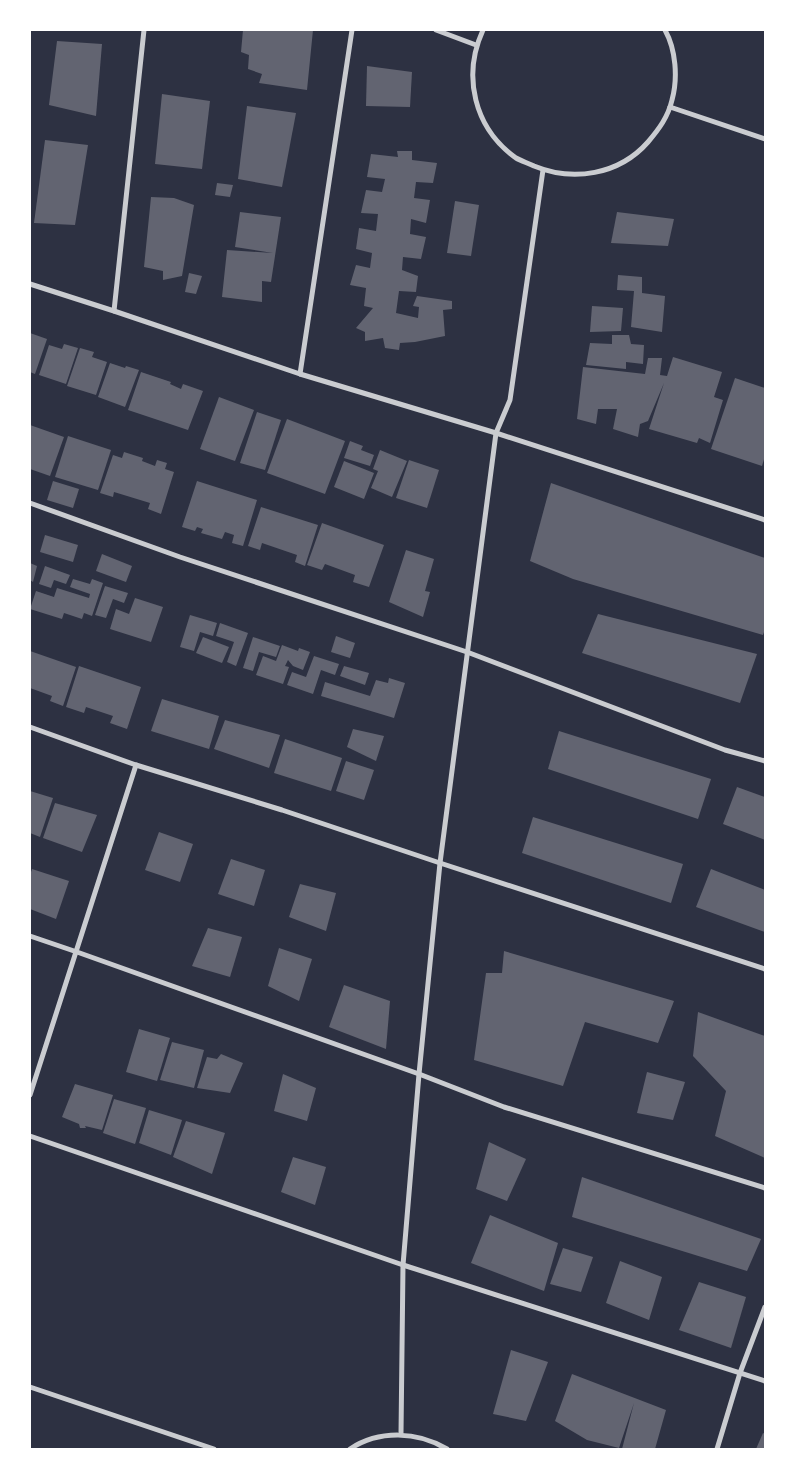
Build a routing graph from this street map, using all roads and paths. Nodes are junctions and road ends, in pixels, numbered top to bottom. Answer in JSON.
{"nodes":[{"id":1,"x":144,"y":30,"type":"edge"},
{"id":2,"x":352,"y":30,"type":"edge"},
{"id":3,"x":436,"y":30,"type":"edge"},
{"id":4,"x":483,"y":30,"type":"edge"},
{"id":5,"x":664,"y":30,"type":"edge"},
{"id":6,"x":476,"y":45,"type":"junction"},
{"id":7,"x":670,"y":107,"type":"junction"},
{"id":8,"x":765,"y":140,"type":"edge"},
{"id":9,"x":543,"y":170,"type":"junction"},
{"id":10,"x":30,"y":284,"type":"edge"},
{"id":11,"x":114,"y":311,"type":"junction"},
{"id":12,"x":300,"y":374,"type":"junction"},
{"id":13,"x":496,"y":433,"type":"junction"},
{"id":14,"x":30,"y":503,"type":"edge"},
{"id":15,"x":765,"y":520,"type":"edge"},
{"id":16,"x":467,"y":652,"type":"junction"},
{"id":17,"x":30,"y":728,"type":"edge"},
{"id":18,"x":765,"y":761,"type":"edge"},
{"id":19,"x":136,"y":765,"type":"junction"},
{"id":20,"x":440,"y":863,"type":"junction"},
{"id":21,"x":30,"y":936,"type":"edge"},
{"id":22,"x":77,"y":952,"type":"junction"},
{"id":23,"x":765,"y":969,"type":"edge"},
{"id":24,"x":419,"y":1074,"type":"junction"},
{"id":25,"x":30,"y":1095,"type":"edge"},
{"id":26,"x":30,"y":1136,"type":"edge"},
{"id":27,"x":765,"y":1188,"type":"edge"},
{"id":28,"x":403,"y":1265,"type":"junction"},
{"id":29,"x":765,"y":1307,"type":"edge"},
{"id":30,"x":740,"y":1373,"type":"junction"},
{"id":31,"x":765,"y":1381,"type":"edge"},
{"id":32,"x":30,"y":1387,"type":"edge"},
{"id":33,"x":401,"y":1434,"type":"junction"},
{"id":34,"x":214,"y":1449,"type":"edge"},
{"id":35,"x":350,"y":1449,"type":"edge"},
{"id":36,"x":447,"y":1449,"type":"edge"},
{"id":37,"x":717,"y":1449,"type":"edge"}],
"edges":[{"from":1,"to":11,"type":"street"},
{"from":2,"to":12,"type":"street"},
{"from":3,"to":6,"type":"street"},
{"from":4,"to":6,"type":"street"},
{"from":5,"to":7,"type":"street"},
{"from":6,"to":9,"type":"street"},
{"from":7,"to":8,"type":"street"},
{"from":7,"to":9,"type":"street"},
{"from":9,"to":13,"type":"street"},
{"from":10,"to":11,"type":"street"},
{"from":11,"to":12,"type":"street"},
{"from":12,"to":13,"type":"street"},
{"from":13,"to":15,"type":"street"},
{"from":13,"to":16,"type":"street"},
{"from":14,"to":16,"type":"street"},
{"from":16,"to":18,"type":"street"},
{"from":16,"to":20,"type":"street"},
{"from":17,"to":19,"type":"street"},
{"from":19,"to":20,"type":"street"},
{"from":19,"to":22,"type":"street"},
{"from":20,"to":23,"type":"street"},
{"from":20,"to":24,"type":"street"},
{"from":21,"to":22,"type":"street"},
{"from":22,"to":24,"type":"street"},
{"from":22,"to":25,"type":"street"},
{"from":24,"to":27,"type":"street"},
{"from":24,"to":28,"type":"street"},
{"from":26,"to":28,"type":"street"},
{"from":28,"to":30,"type":"street"},
{"from":28,"to":33,"type":"street"},
{"from":29,"to":30,"type":"street"},
{"from":30,"to":31,"type":"street"},
{"from":30,"to":37,"type":"street"},
{"from":32,"to":34,"type":"street"},
{"from":33,"to":35,"type":"street"},
{"from":33,"to":36,"type":"street"}]}
